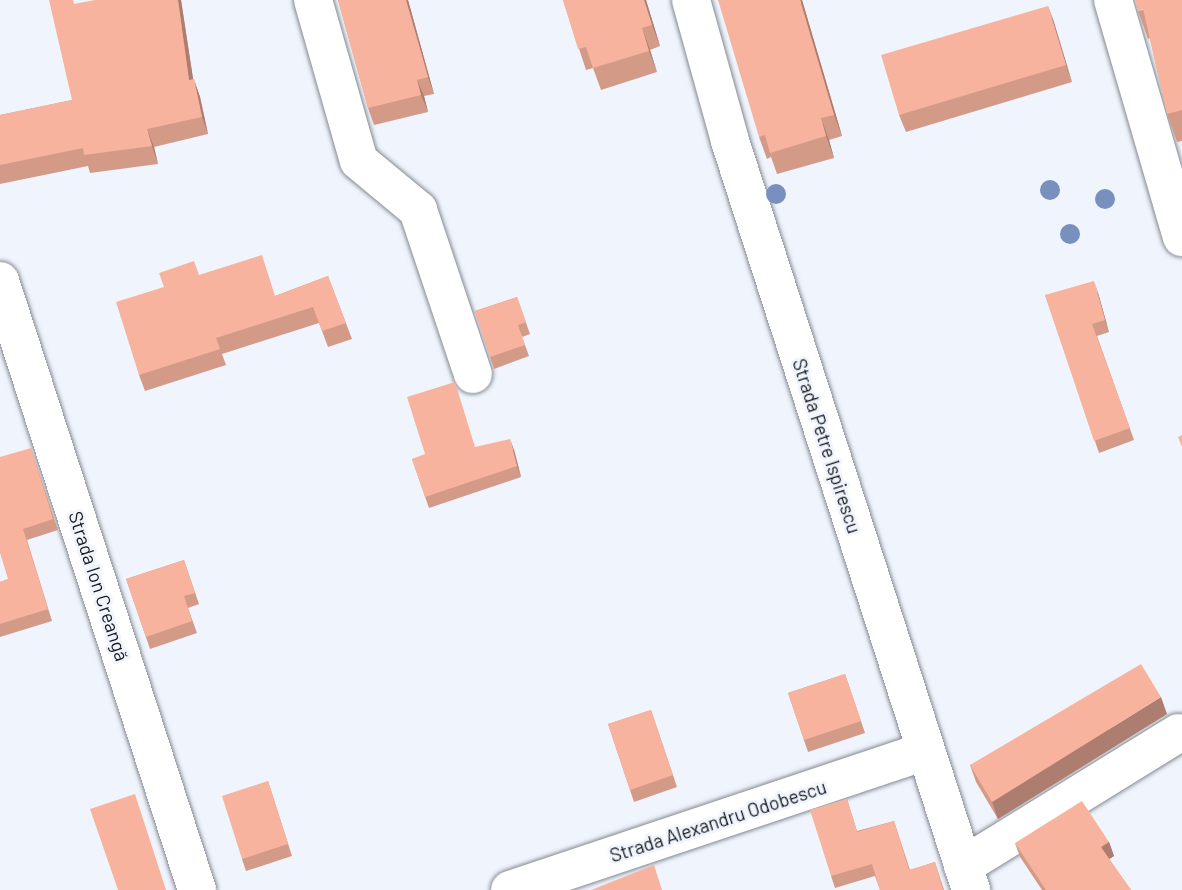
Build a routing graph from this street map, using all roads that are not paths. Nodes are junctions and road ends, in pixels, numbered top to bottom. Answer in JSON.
{"nodes":[{"id":1,"x":313,"y":0,"type":"edge"},
{"id":2,"x":691,"y":0,"type":"edge"},
{"id":3,"x":1113,"y":0,"type":"edge"},
{"id":4,"x":1182,"y":237,"type":"edge"},
{"id":5,"x":0,"y":281,"type":"edge"},
{"id":6,"x":473,"y":374,"type":"dead end"},
{"id":7,"x":1178,"y":733,"type":"dead end"},
{"id":8,"x":925,"y":751,"type":"junction"},
{"id":9,"x":967,"y":878,"type":"edge"},
{"id":10,"x":197,"y":890,"type":"edge"},
{"id":11,"x":510,"y":890,"type":"edge"}],
"edges":[{"from":1,"to":6,"type":"street"},
{"from":2,"to":8,"type":"street","name":"Strada Petre Ispirescu"},
{"from":3,"to":4,"type":"street"},
{"from":5,"to":10,"type":"street","name":"Strada Ion Creangă"},
{"from":7,"to":9,"type":"street"},
{"from":8,"to":9,"type":"street","name":"Strada Petre Ispirescu"},
{"from":8,"to":11,"type":"street","name":"Strada Alexandru Odobescu"}]}
